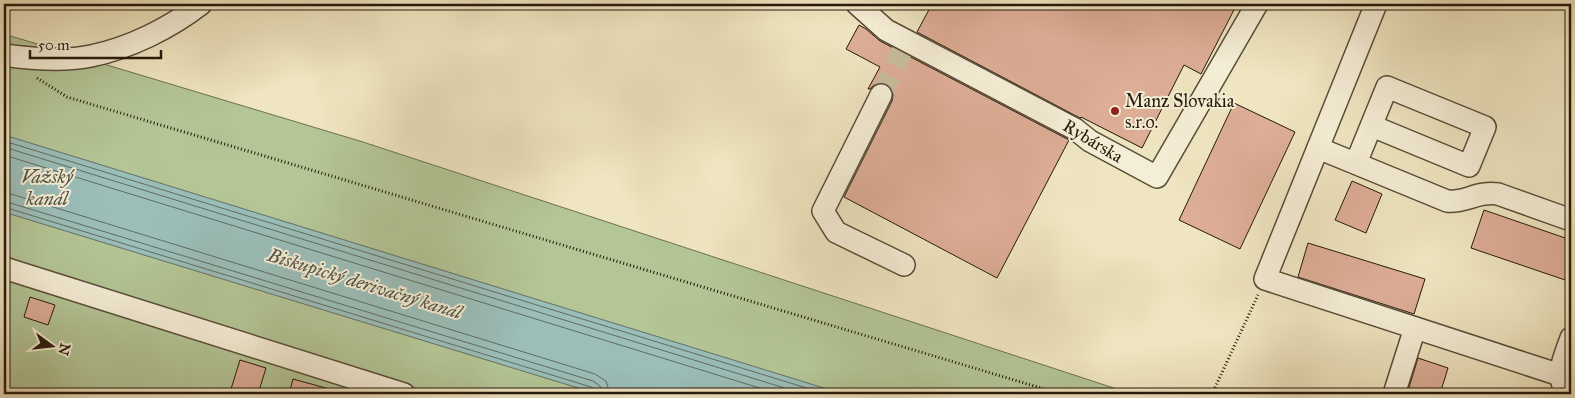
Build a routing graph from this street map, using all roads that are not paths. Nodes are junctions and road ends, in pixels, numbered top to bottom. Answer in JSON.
{"nodes":[{"id":1,"x":201,"y":4,"type":"edge"},
{"id":2,"x":857,"y":4,"type":"edge"},
{"id":3,"x":1257,"y":4,"type":"edge"},
{"id":4,"x":1376,"y":4,"type":"edge"},
{"id":5,"x":12,"y":56,"type":"edge"},
{"id":6,"x":880,"y":95,"type":"tunnel mouth"},
{"id":7,"x":1372,"y":126,"type":"junction"},
{"id":8,"x":1318,"y":148,"type":"junction"},
{"id":9,"x":1356,"y":164,"type":"junction"},
{"id":10,"x":1571,"y":220,"type":"edge"},
{"id":11,"x":904,"y":265,"type":"dead end"},
{"id":12,"x":4,"y":268,"type":"edge"},
{"id":13,"x":1415,"y":328,"type":"junction"},
{"id":14,"x":1571,"y":338,"type":"edge"},
{"id":15,"x":1560,"y":375,"type":"junction"},
{"id":16,"x":404,"y":394,"type":"edge"},
{"id":17,"x":1394,"y":394,"type":"edge"},
{"id":18,"x":1570,"y":394,"type":"edge"}],
"edges":[{"from":1,"to":5,"type":"street"},
{"from":2,"to":3,"type":"street","name":"Rybárska"},
{"from":4,"to":8,"type":"street"},
{"from":6,"to":11,"type":"street"},
{"from":7,"to":7,"type":"street"},
{"from":7,"to":9,"type":"street"},
{"from":8,"to":9,"type":"street"},
{"from":8,"to":13,"type":"street"},
{"from":9,"to":10,"type":"street"},
{"from":12,"to":16,"type":"street"},
{"from":13,"to":15,"type":"street"},
{"from":13,"to":17,"type":"street"},
{"from":14,"to":15,"type":"street"},
{"from":15,"to":18,"type":"street"}]}
